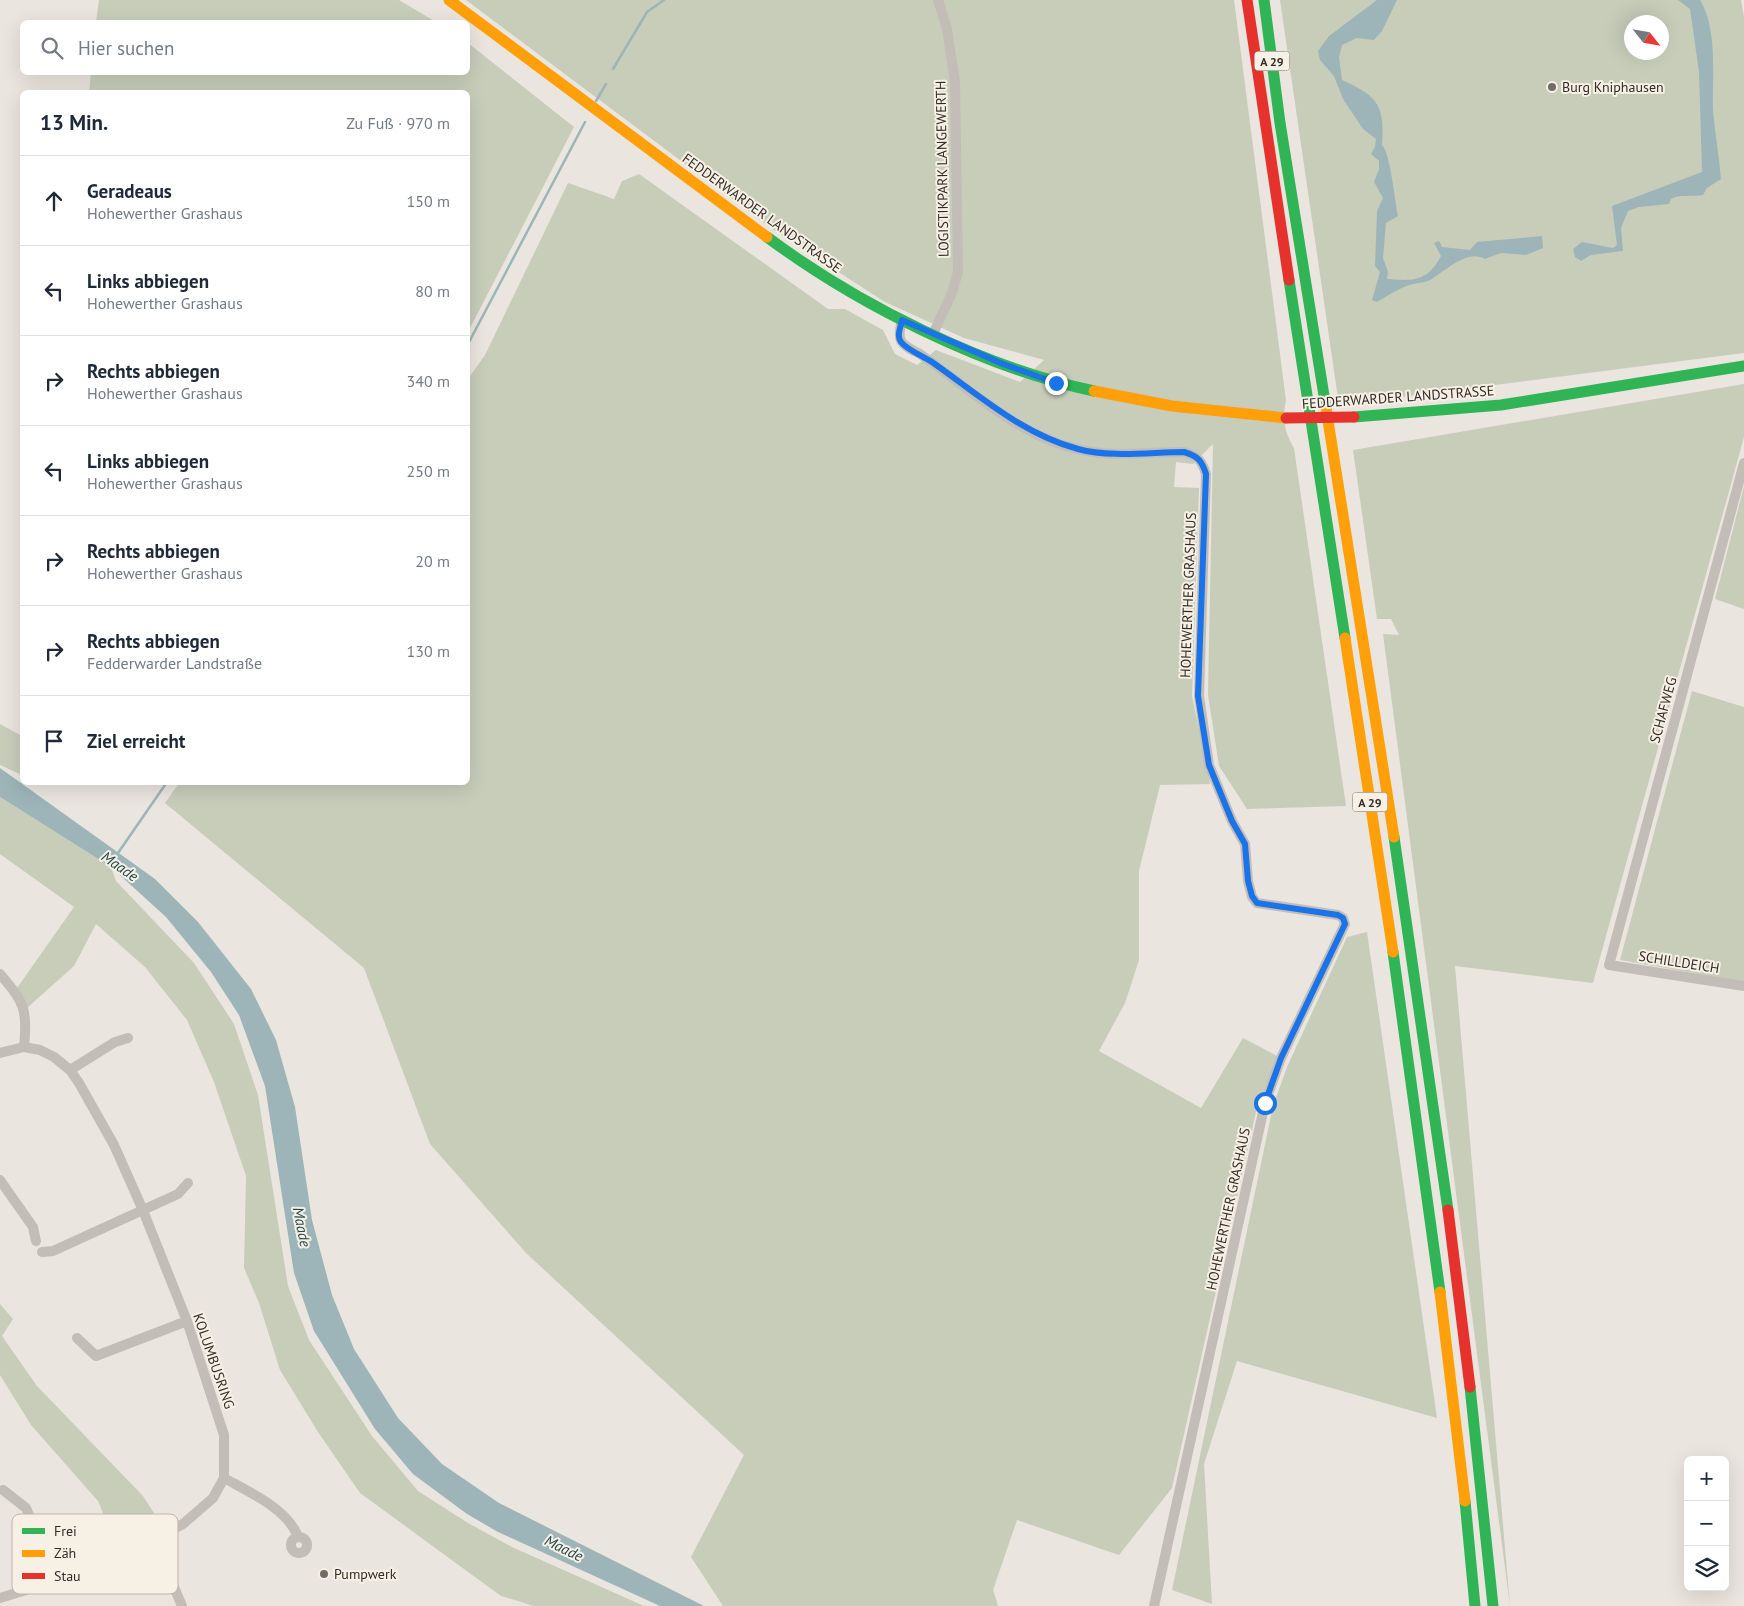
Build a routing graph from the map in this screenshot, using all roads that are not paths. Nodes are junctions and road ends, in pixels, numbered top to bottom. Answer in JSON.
{"nodes":[{"id":1,"x":449,"y":0,"type":"edge"},
{"id":2,"x":938,"y":0,"type":"edge"},
{"id":3,"x":1247,"y":0,"type":"edge"},
{"id":4,"x":1264,"y":0,"type":"edge"},
{"id":5,"x":902,"y":320,"type":"junction"},
{"id":6,"x":933,"y":334,"type":"junction"},
{"id":7,"x":1744,"y":366,"type":"edge"},
{"id":8,"x":1744,"y":463,"type":"edge"},
{"id":9,"x":1609,"y":965,"type":"joint"},
{"id":10,"x":0,"y":974,"type":"edge"},
{"id":11,"x":1744,"y":986,"type":"edge"},
{"id":12,"x":128,"y":1038,"type":"dead end"},
{"id":13,"x":24,"y":1047,"type":"junction"},
{"id":14,"x":0,"y":1053,"type":"edge"},
{"id":15,"x":70,"y":1070,"type":"junction"},
{"id":16,"x":0,"y":1180,"type":"edge"},
{"id":17,"x":188,"y":1183,"type":"dead end"},
{"id":18,"x":142,"y":1208,"type":"junction"},
{"id":19,"x":36,"y":1241,"type":"dead end"},
{"id":20,"x":42,"y":1252,"type":"dead end"},
{"id":21,"x":187,"y":1321,"type":"junction"},
{"id":22,"x":78,"y":1338,"type":"dead end"},
{"id":23,"x":224,"y":1478,"type":"junction"},
{"id":24,"x":1,"y":1490,"type":"edge"},
{"id":25,"x":29,"y":1514,"type":"edge"},
{"id":26,"x":178,"y":1527,"type":"edge"},
{"id":27,"x":298,"y":1537,"type":"dead end"},
{"id":28,"x":14,"y":1594,"type":"edge"},
{"id":29,"x":177,"y":1594,"type":"edge"},
{"id":30,"x":0,"y":1598,"type":"edge"},
{"id":31,"x":182,"y":1606,"type":"edge"},
{"id":32,"x":1154,"y":1606,"type":"edge"},
{"id":33,"x":1475,"y":1606,"type":"edge"},
{"id":34,"x":1493,"y":1606,"type":"edge"}],
"edges":[{"from":1,"to":5,"type":"main road","name":"FEDDERWARDER LANDSTRASSE"},
{"from":2,"to":6,"type":"street","name":"LOGISTIKPARK LANGEWERTH"},
{"from":3,"to":33,"type":"main road","number":"A 29"},
{"from":4,"to":34,"type":"main road","number":"A 29"},
{"from":5,"to":6,"type":"main road","name":"FEDDERWARDER LANDSTRASSE"},
{"from":5,"to":32,"type":"street","name":"HOHEWERTHER GRASHAUS"},
{"from":6,"to":7,"type":"main road","name":"FEDDERWARDER LANDSTRASSE","bridge":true},
{"from":8,"to":9,"type":"street","name":"SCHAFWEG"},
{"from":9,"to":11,"type":"street","name":"SCHILLDEICH"},
{"from":10,"to":13,"type":"street"},
{"from":12,"to":15,"type":"street"},
{"from":13,"to":14,"type":"street"},
{"from":13,"to":15,"type":"street","name":"KOLUMBUSRING"},
{"from":15,"to":18,"type":"street","name":"KOLUMBUSRING"},
{"from":16,"to":19,"type":"street"},
{"from":17,"to":18,"type":"street"},
{"from":18,"to":20,"type":"street"},
{"from":18,"to":21,"type":"street","name":"KOLUMBUSRING"},
{"from":21,"to":22,"type":"street"},
{"from":21,"to":23,"type":"street","name":"KOLUMBUSRING"},
{"from":23,"to":26,"type":"street"},
{"from":23,"to":27,"type":"street"},
{"from":24,"to":25,"type":"street"},
{"from":28,"to":30,"type":"street"},
{"from":29,"to":31,"type":"street"}]}
